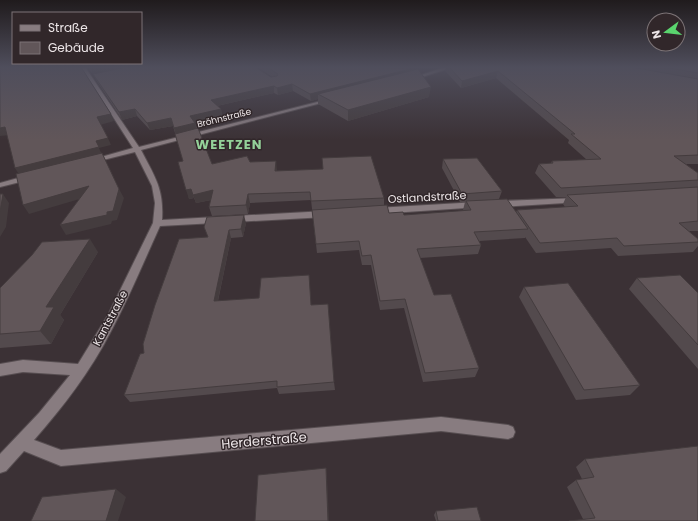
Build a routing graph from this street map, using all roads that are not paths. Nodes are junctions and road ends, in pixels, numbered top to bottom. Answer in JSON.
{"nodes":[{"id":1,"x":102,"y":91,"type":"edge"},
{"id":2,"x":338,"y":98,"type":"edge"},
{"id":3,"x":137,"y":149,"type":"junction"},
{"id":4,"x":85,"y":163,"type":"edge"},
{"id":5,"x":35,"y":176,"type":"edge"},
{"id":6,"x":0,"y":185,"type":"edge"},
{"id":7,"x":584,"y":199,"type":"edge"},
{"id":8,"x":368,"y":211,"type":"edge"},
{"id":9,"x":333,"y":213,"type":"edge"},
{"id":10,"x":157,"y":223,"type":"junction"},
{"id":11,"x":0,"y":370,"type":"edge"},
{"id":12,"x":81,"y":370,"type":"junction"},
{"id":13,"x":508,"y":432,"type":"dead end"},
{"id":14,"x":23,"y":442,"type":"junction"},
{"id":15,"x":0,"y":465,"type":"edge"}],
"edges":[{"from":1,"to":3,"type":"street","name":"Kantstraße"},
{"from":2,"to":3,"type":"street","name":"Bröhnstraße"},
{"from":3,"to":4,"type":"street","name":"Bröhnstraße"},
{"from":3,"to":10,"type":"street","name":"Kantstraße"},
{"from":5,"to":6,"type":"street"},
{"from":7,"to":8,"type":"street","name":"Ostlandstraße"},
{"from":9,"to":10,"type":"street"},
{"from":10,"to":12,"type":"street","name":"Kantstraße"},
{"from":11,"to":12,"type":"street"},
{"from":12,"to":14,"type":"street","name":"Kantstraße"},
{"from":13,"to":14,"type":"street","name":"Herderstraße"},
{"from":14,"to":15,"type":"street","name":"Kantstraße"}]}
